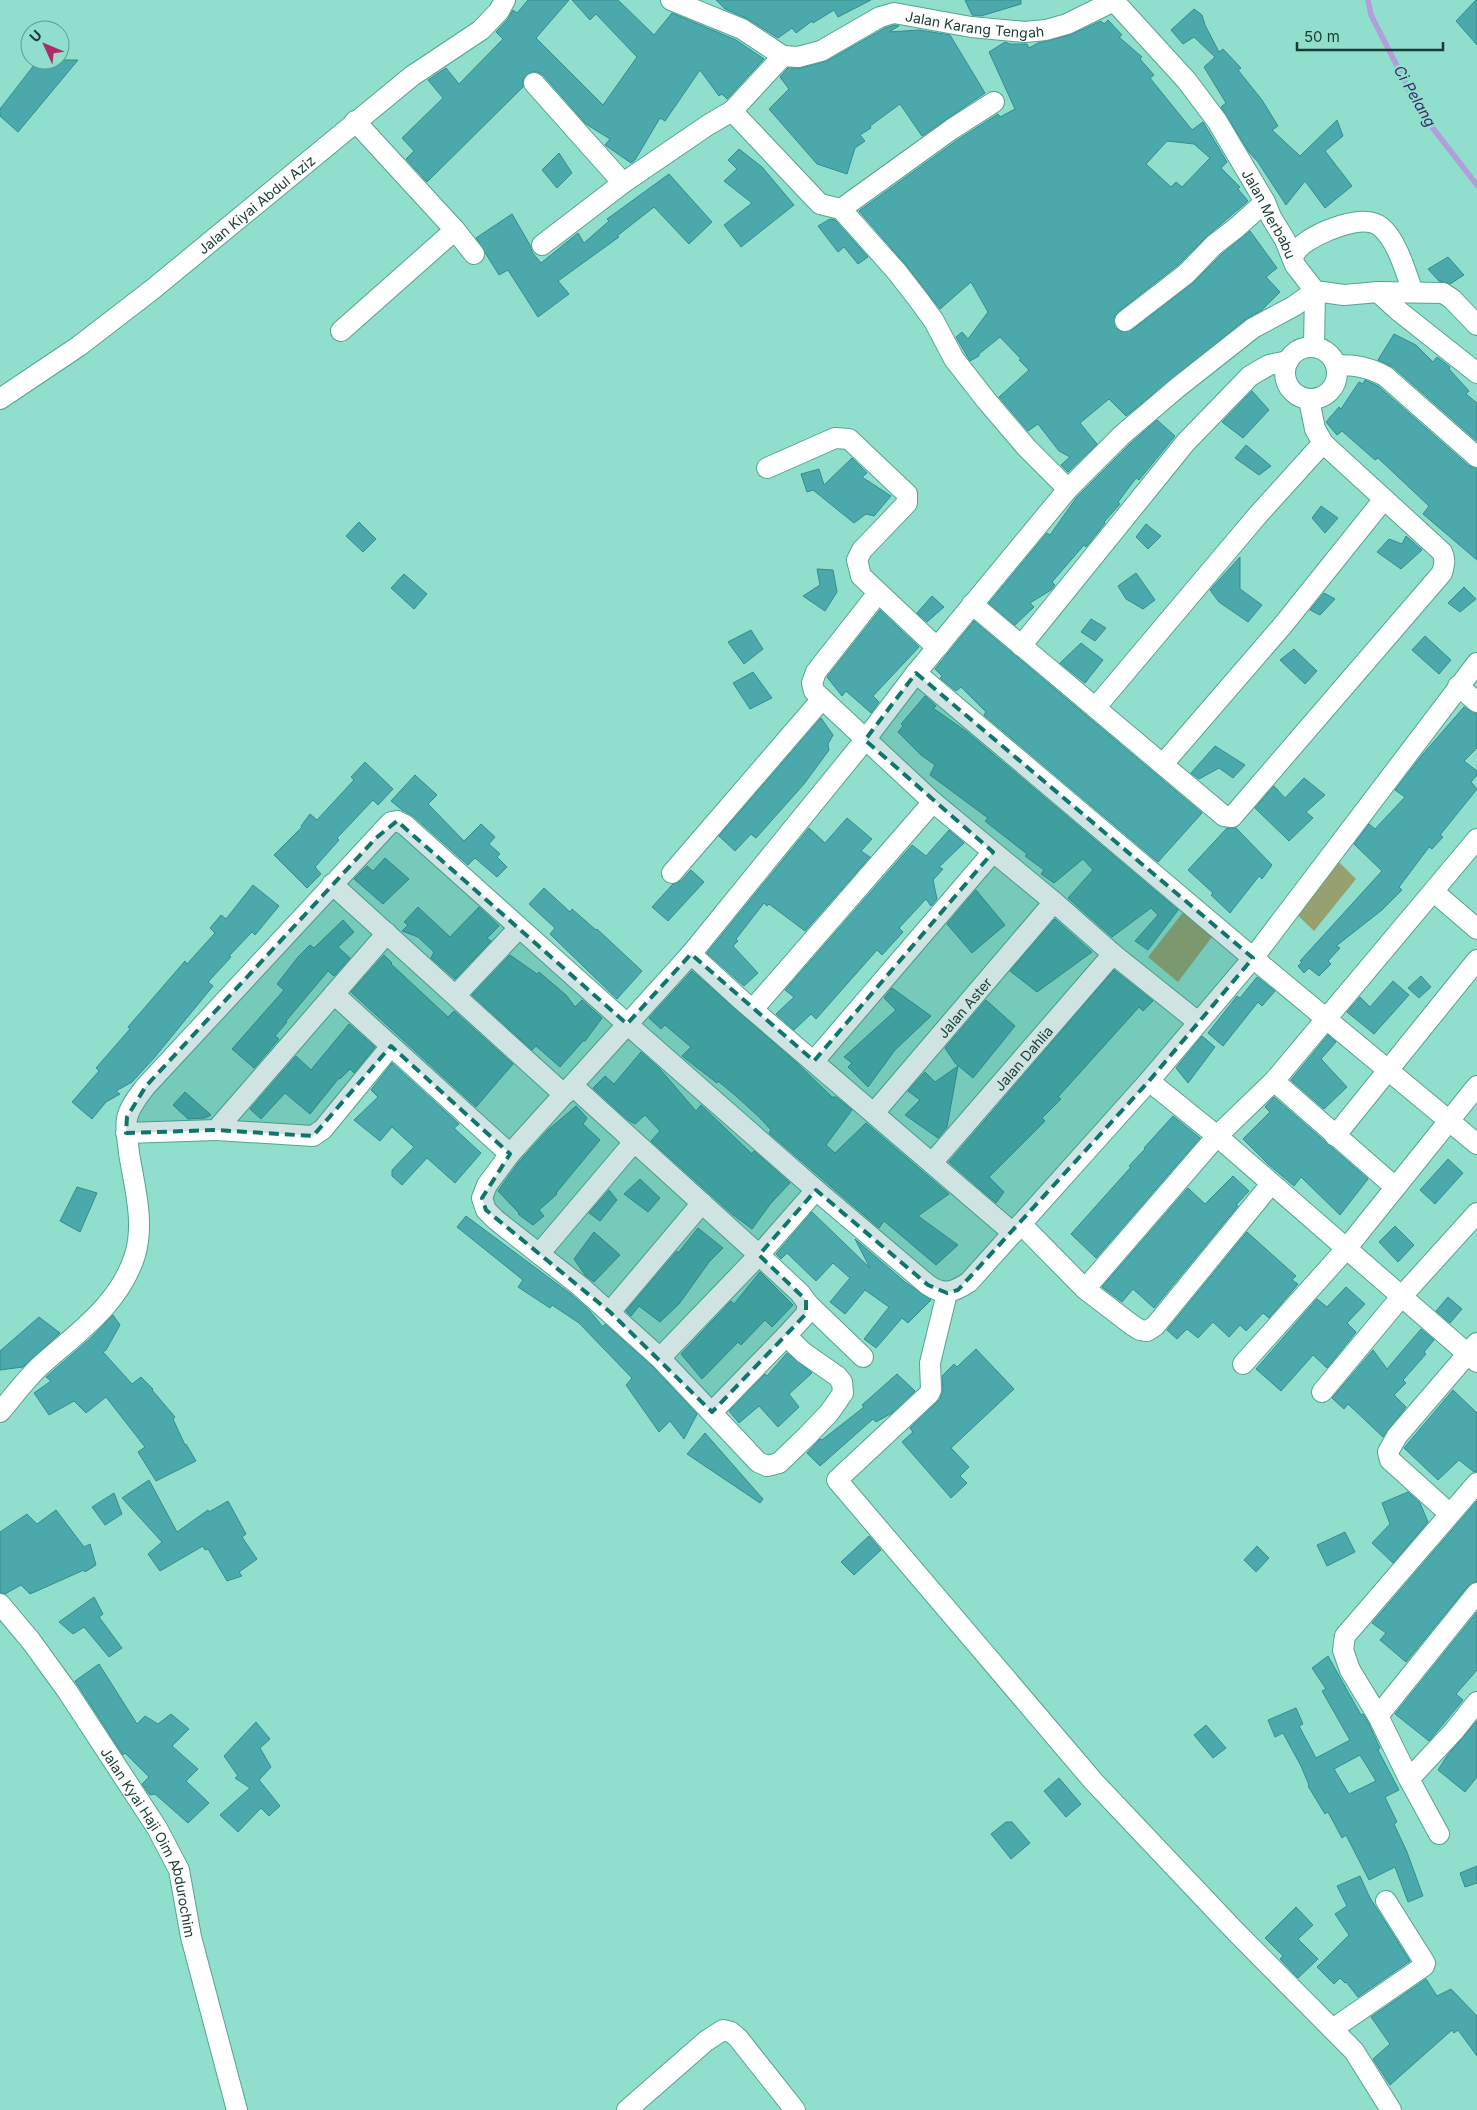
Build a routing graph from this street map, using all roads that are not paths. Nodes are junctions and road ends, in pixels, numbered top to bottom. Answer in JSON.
{"nodes":[{"id":1,"x":505,"y":0,"type":"edge"},
{"id":2,"x":671,"y":0,"type":"edge"},
{"id":3,"x":1115,"y":1,"type":"edge"},
{"id":4,"x":883,"y":7,"type":"edge"},
{"id":5,"x":784,"y":56,"type":"junction"},
{"id":6,"x":534,"y":83,"type":"dead end"},
{"id":7,"x":994,"y":102,"type":"dead end"},
{"id":8,"x":732,"y":111,"type":"junction"},
{"id":9,"x":355,"y":121,"type":"junction"},
{"id":10,"x":624,"y":183,"type":"junction"},
{"id":11,"x":1265,"y":202,"type":"junction"},
{"id":12,"x":841,"y":209,"type":"junction"},
{"id":13,"x":455,"y":230,"type":"junction"},
{"id":14,"x":542,"y":245,"type":"dead end"},
{"id":15,"x":474,"y":254,"type":"dead end"},
{"id":16,"x":1292,"y":257,"type":"junction"},
{"id":17,"x":1315,"y":291,"type":"junction"},
{"id":18,"x":1378,"y":292,"type":"junction"},
{"id":19,"x":1413,"y":292,"type":"junction"},
{"id":20,"x":1124,"y":321,"type":"dead end"},
{"id":21,"x":1477,"y":325,"type":"edge"},
{"id":22,"x":341,"y":331,"type":"dead end"},
{"id":23,"x":1314,"y":347,"type":"junction"},
{"id":24,"x":1288,"y":361,"type":"junction"},
{"id":25,"x":1337,"y":365,"type":"junction"},
{"id":26,"x":1477,"y":373,"type":"edge"},
{"id":27,"x":0,"y":399,"type":"edge"},
{"id":28,"x":1309,"y":400,"type":"junction"},
{"id":29,"x":1323,"y":443,"type":"junction"},
{"id":30,"x":1477,"y":457,"type":"edge"},
{"id":31,"x":767,"y":468,"type":"dead end"},
{"id":32,"x":1068,"y":489,"type":"junction"},
{"id":33,"x":1384,"y":499,"type":"junction"},
{"id":34,"x":878,"y":593,"type":"junction"},
{"id":35,"x":972,"y":604,"type":"junction"},
{"id":36,"x":939,"y":646,"type":"junction"},
{"id":37,"x":1021,"y":646,"type":"junction"},
{"id":38,"x":1477,"y":663,"type":"edge"},
{"id":39,"x":916,"y":673,"type":"junction"},
{"id":40,"x":1458,"y":686,"type":"junction"},
{"id":41,"x":822,"y":699,"type":"junction"},
{"id":42,"x":1477,"y":702,"type":"edge"},
{"id":43,"x":1096,"y":707,"type":"junction"},
{"id":44,"x":865,"y":740,"type":"junction"},
{"id":45,"x":1163,"y":764,"type":"junction"},
{"id":46,"x":933,"y":802,"type":"junction"},
{"id":47,"x":1477,"y":839,"type":"edge"},
{"id":48,"x":993,"y":852,"type":"junction"},
{"id":49,"x":672,"y":873,"type":"dead end"},
{"id":50,"x":332,"y":884,"type":"junction"},
{"id":51,"x":1434,"y":892,"type":"junction"},
{"id":52,"x":1054,"y":902,"type":"junction"},
{"id":53,"x":519,"y":928,"type":"junction"},
{"id":54,"x":1477,"y":930,"type":"edge"},
{"id":55,"x":387,"y":933,"type":"junction"},
{"id":56,"x":691,"y":954,"type":"junction"},
{"id":57,"x":1113,"y":954,"type":"junction"},
{"id":58,"x":1253,"y":958,"type":"junction"},
{"id":59,"x":1477,"y":960,"type":"edge"},
{"id":60,"x":334,"y":994,"type":"junction"},
{"id":61,"x":456,"y":995,"type":"junction"},
{"id":62,"x":753,"y":1010,"type":"junction"},
{"id":63,"x":1326,"y":1019,"type":"junction"},
{"id":64,"x":1198,"y":1022,"type":"junction"},
{"id":65,"x":626,"y":1024,"type":"junction"},
{"id":66,"x":392,"y":1046,"type":"junction"},
{"id":67,"x":814,"y":1061,"type":"junction"},
{"id":68,"x":1389,"y":1071,"type":"junction"},
{"id":69,"x":1149,"y":1081,"type":"junction"},
{"id":70,"x":1274,"y":1081,"type":"junction"},
{"id":71,"x":1477,"y":1086,"type":"edge"},
{"id":72,"x":569,"y":1090,"type":"junction"},
{"id":73,"x":874,"y":1113,"type":"junction"},
{"id":74,"x":1448,"y":1120,"type":"junction"},
{"id":75,"x":216,"y":1130,"type":"junction"},
{"id":76,"x":126,"y":1133,"type":"junction"},
{"id":77,"x":1217,"y":1136,"type":"junction"},
{"id":78,"x":1335,"y":1136,"type":"junction"},
{"id":79,"x":634,"y":1142,"type":"junction"},
{"id":80,"x":1477,"y":1144,"type":"edge"},
{"id":81,"x":510,"y":1154,"type":"junction"},
{"id":82,"x":932,"y":1163,"type":"junction"},
{"id":83,"x":1271,"y":1184,"type":"junction"},
{"id":84,"x":1395,"y":1187,"type":"junction"},
{"id":85,"x":816,"y":1190,"type":"junction"},
{"id":86,"x":702,"y":1203,"type":"junction"},
{"id":87,"x":1477,"y":1213,"type":"edge"},
{"id":88,"x":1017,"y":1228,"type":"junction"},
{"id":89,"x":1346,"y":1249,"type":"junction"},
{"id":90,"x":539,"y":1254,"type":"junction"},
{"id":91,"x":759,"y":1255,"type":"junction"},
{"id":92,"x":1085,"y":1288,"type":"junction"},
{"id":93,"x":947,"y":1293,"type":"junction"},
{"id":94,"x":1401,"y":1297,"type":"junction"},
{"id":95,"x":808,"y":1304,"type":"junction"},
{"id":96,"x":610,"y":1312,"type":"junction"},
{"id":97,"x":786,"y":1336,"type":"junction"},
{"id":98,"x":1474,"y":1353,"type":"edge"},
{"id":99,"x":864,"y":1357,"type":"dead end"},
{"id":100,"x":660,"y":1358,"type":"junction"},
{"id":101,"x":1243,"y":1364,"type":"dead end"},
{"id":102,"x":1322,"y":1392,"type":"dead end"},
{"id":103,"x":0,"y":1412,"type":"edge"},
{"id":104,"x":712,"y":1412,"type":"junction"},
{"id":105,"x":1477,"y":1483,"type":"edge"},
{"id":106,"x":1450,"y":1514,"type":"junction"},
{"id":107,"x":1477,"y":1593,"type":"edge"},
{"id":108,"x":0,"y":1604,"type":"edge"},
{"id":109,"x":1477,"y":1702,"type":"edge"},
{"id":110,"x":1378,"y":1716,"type":"junction"},
{"id":111,"x":1409,"y":1779,"type":"junction"},
{"id":112,"x":1439,"y":1834,"type":"dead end"},
{"id":113,"x":1386,"y":1902,"type":"dead end"},
{"id":114,"x":1334,"y":2028,"type":"junction"},
{"id":115,"x":237,"y":2110,"type":"edge"},
{"id":116,"x":627,"y":2110,"type":"edge"},
{"id":117,"x":796,"y":2110,"type":"edge"},
{"id":118,"x":1391,"y":2110,"type":"edge"}],
"edges":[{"from":1,"to":9,"type":"street","name":"Jalan Kiyai Abdul Aziz"},
{"from":2,"to":5,"type":"street"},
{"from":3,"to":4,"type":"street","name":"Jalan Karang Tengah"},
{"from":3,"to":11,"type":"street","name":"Jalan Merbabu"},
{"from":4,"to":5,"type":"street","name":"Jalan Karang Tengah"},
{"from":5,"to":8,"type":"street"},
{"from":6,"to":10,"type":"street"},
{"from":7,"to":12,"type":"street"},
{"from":8,"to":10,"type":"street"},
{"from":8,"to":12,"type":"street"},
{"from":9,"to":13,"type":"street"},
{"from":9,"to":27,"type":"street","name":"Jalan Kiyai Abdul Aziz"},
{"from":10,"to":14,"type":"street"},
{"from":11,"to":16,"type":"street","name":"Jalan Merbabu"},
{"from":11,"to":20,"type":"street"},
{"from":12,"to":32,"type":"street"},
{"from":13,"to":15,"type":"street"},
{"from":13,"to":22,"type":"street"},
{"from":16,"to":17,"type":"street","name":"Jalan Merbabu"},
{"from":16,"to":19,"type":"street"},
{"from":17,"to":18,"type":"street"},
{"from":17,"to":23,"type":"street"},
{"from":17,"to":32,"type":"street"},
{"from":18,"to":19,"type":"street"},
{"from":18,"to":26,"type":"street"},
{"from":19,"to":21,"type":"street"},
{"from":23,"to":24,"type":"street"},
{"from":23,"to":25,"type":"street"},
{"from":24,"to":28,"type":"street"},
{"from":24,"to":37,"type":"street"},
{"from":25,"to":28,"type":"street"},
{"from":25,"to":30,"type":"street"},
{"from":28,"to":29,"type":"street"},
{"from":29,"to":33,"type":"street"},
{"from":29,"to":43,"type":"street"},
{"from":31,"to":34,"type":"street"},
{"from":32,"to":35,"type":"street"},
{"from":33,"to":45,"type":"street"},
{"from":33,"to":45,"type":"street"},
{"from":34,"to":36,"type":"street"},
{"from":34,"to":41,"type":"street"},
{"from":35,"to":36,"type":"street"},
{"from":35,"to":37,"type":"street"},
{"from":36,"to":39,"type":"street"},
{"from":37,"to":43,"type":"street"},
{"from":38,"to":40,"type":"street"},
{"from":39,"to":44,"type":"street"},
{"from":39,"to":58,"type":"street"},
{"from":40,"to":42,"type":"street"},
{"from":40,"to":58,"type":"street"},
{"from":41,"to":44,"type":"street"},
{"from":41,"to":49,"type":"street"},
{"from":43,"to":45,"type":"street"},
{"from":44,"to":46,"type":"street"},
{"from":44,"to":56,"type":"street"},
{"from":46,"to":48,"type":"street"},
{"from":46,"to":62,"type":"street"},
{"from":47,"to":51,"type":"street"},
{"from":48,"to":52,"type":"street"},
{"from":48,"to":67,"type":"street"},
{"from":50,"to":53,"type":"street"},
{"from":50,"to":55,"type":"street"},
{"from":50,"to":76,"type":"street"},
{"from":51,"to":54,"type":"street"},
{"from":51,"to":63,"type":"street"},
{"from":52,"to":57,"type":"street"},
{"from":52,"to":73,"type":"street","name":"Jalan Aster"},
{"from":53,"to":61,"type":"street"},
{"from":53,"to":65,"type":"street"},
{"from":55,"to":60,"type":"street"},
{"from":55,"to":61,"type":"street"},
{"from":56,"to":62,"type":"street"},
{"from":56,"to":65,"type":"street"},
{"from":57,"to":64,"type":"street"},
{"from":57,"to":82,"type":"street","name":"Jalan Dahlia"},
{"from":58,"to":63,"type":"street"},
{"from":58,"to":64,"type":"street"},
{"from":59,"to":68,"type":"street"},
{"from":60,"to":66,"type":"street"},
{"from":60,"to":75,"type":"street"},
{"from":61,"to":72,"type":"street"},
{"from":62,"to":67,"type":"street"},
{"from":63,"to":68,"type":"street"},
{"from":63,"to":70,"type":"street"},
{"from":64,"to":69,"type":"street"},
{"from":65,"to":72,"type":"street"},
{"from":65,"to":85,"type":"street"},
{"from":66,"to":75,"type":"street"},
{"from":66,"to":81,"type":"street"},
{"from":67,"to":73,"type":"street"},
{"from":68,"to":74,"type":"street"},
{"from":68,"to":78,"type":"street"},
{"from":69,"to":77,"type":"street"},
{"from":69,"to":88,"type":"street"},
{"from":70,"to":77,"type":"street"},
{"from":70,"to":78,"type":"street"},
{"from":71,"to":74,"type":"street"},
{"from":72,"to":79,"type":"street"},
{"from":72,"to":81,"type":"street"},
{"from":73,"to":82,"type":"street"},
{"from":74,"to":80,"type":"street"},
{"from":74,"to":84,"type":"street"},
{"from":75,"to":76,"type":"street"},
{"from":76,"to":103,"type":"street"},
{"from":77,"to":83,"type":"street"},
{"from":77,"to":92,"type":"street"},
{"from":78,"to":84,"type":"street"},
{"from":79,"to":86,"type":"street"},
{"from":79,"to":90,"type":"street"},
{"from":81,"to":90,"type":"street"},
{"from":82,"to":88,"type":"street"},
{"from":83,"to":89,"type":"street"},
{"from":83,"to":92,"type":"street"},
{"from":84,"to":89,"type":"street"},
{"from":85,"to":91,"type":"street"},
{"from":85,"to":93,"type":"street"},
{"from":86,"to":91,"type":"street"},
{"from":86,"to":96,"type":"street"},
{"from":87,"to":94,"type":"street"},
{"from":88,"to":92,"type":"street"},
{"from":88,"to":93,"type":"street"},
{"from":89,"to":94,"type":"street"},
{"from":89,"to":101,"type":"street"},
{"from":90,"to":96,"type":"street"},
{"from":91,"to":95,"type":"street"},
{"from":91,"to":100,"type":"street"},
{"from":93,"to":114,"type":"street"},
{"from":94,"to":98,"type":"street"},
{"from":94,"to":102,"type":"street"},
{"from":95,"to":97,"type":"street"},
{"from":95,"to":99,"type":"street"},
{"from":96,"to":100,"type":"street"},
{"from":97,"to":104,"type":"street"},
{"from":97,"to":104,"type":"street"},
{"from":98,"to":106,"type":"street"},
{"from":100,"to":104,"type":"street"},
{"from":105,"to":106,"type":"street"},
{"from":106,"to":110,"type":"street"},
{"from":107,"to":110,"type":"street"},
{"from":108,"to":115,"type":"street","name":"Jalan Kyai Haji Oim Abdurochim"},
{"from":109,"to":111,"type":"street"},
{"from":110,"to":111,"type":"street"},
{"from":111,"to":112,"type":"street"},
{"from":113,"to":114,"type":"street"},
{"from":114,"to":118,"type":"street"},
{"from":116,"to":117,"type":"street"}]}
